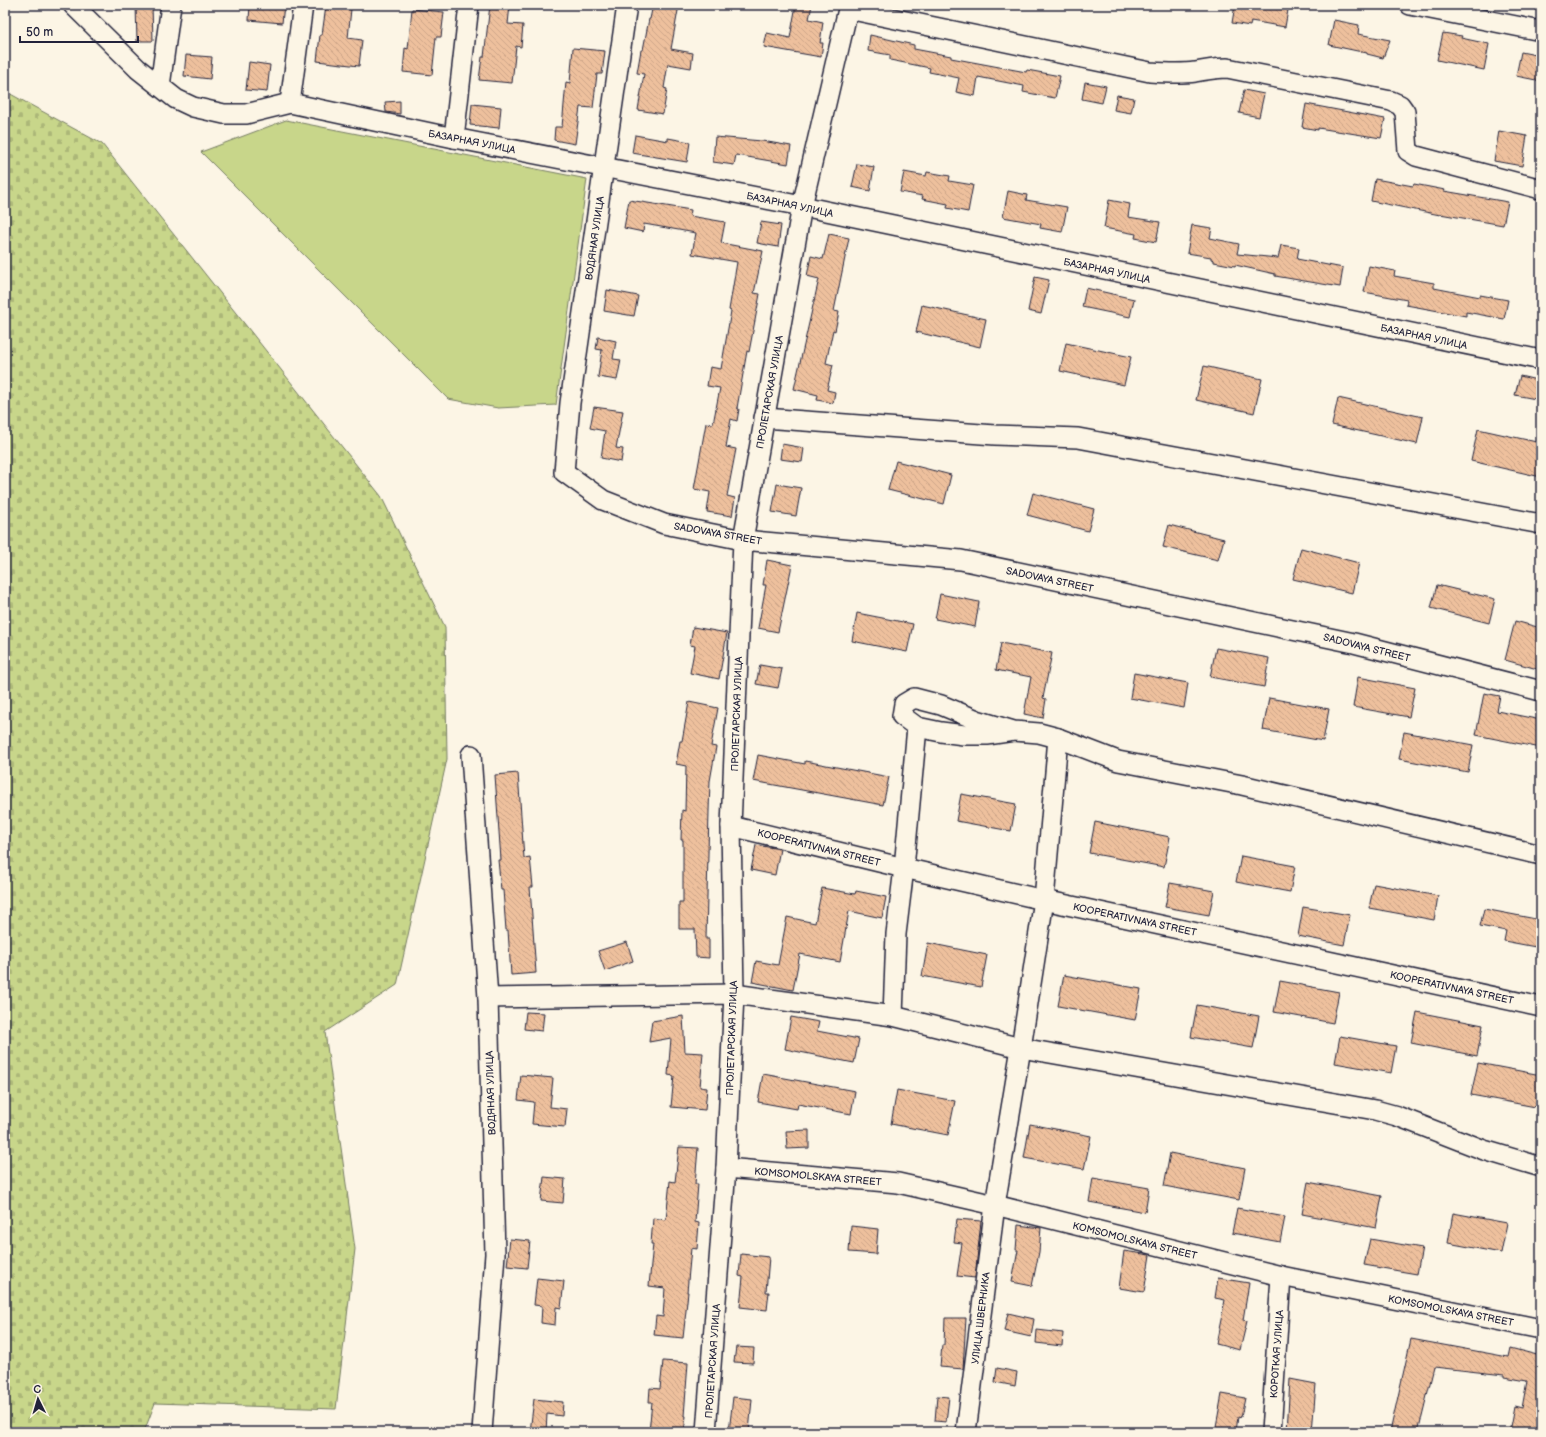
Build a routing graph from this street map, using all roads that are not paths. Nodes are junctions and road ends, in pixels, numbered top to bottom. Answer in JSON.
{"nodes":[{"id":1,"x":73,"y":5,"type":"edge"},
{"id":2,"x":171,"y":5,"type":"edge"},
{"id":3,"x":303,"y":5,"type":"edge"},
{"id":4,"x":469,"y":5,"type":"edge"},
{"id":5,"x":627,"y":5,"type":"edge"},
{"id":6,"x":1410,"y":5,"type":"edge"},
{"id":7,"x":848,"y":7,"type":"edge"},
{"id":8,"x":1541,"y":31,"type":"edge"},
{"id":9,"x":160,"y":86,"type":"junction"},
{"id":10,"x":290,"y":103,"type":"junction"},
{"id":11,"x":454,"y":138,"type":"junction"},
{"id":12,"x":604,"y":166,"type":"junction"},
{"id":13,"x":1541,"y":188,"type":"edge"},
{"id":14,"x":802,"y":206,"type":"junction"},
{"id":15,"x":1541,"y":360,"type":"edge"},
{"id":16,"x":764,"y":418,"type":"junction"},
{"id":17,"x":564,"y":472,"type":"joint"},
{"id":18,"x":1541,"y":524,"type":"edge"},
{"id":19,"x":743,"y":540,"type":"junction"},
{"id":20,"x":1541,"y":691,"type":"edge"},
{"id":21,"x":917,"y":727,"type":"junction"},
{"id":22,"x":1014,"y":731,"type":"junction"},
{"id":23,"x":1058,"y":738,"type":"junction"},
{"id":24,"x":471,"y":755,"type":"dead end"},
{"id":25,"x":731,"y":826,"type":"junction"},
{"id":26,"x":1541,"y":856,"type":"edge"},
{"id":27,"x":904,"y":868,"type":"junction"},
{"id":28,"x":1044,"y":900,"type":"junction"},
{"id":29,"x":734,"y":994,"type":"junction"},
{"id":30,"x":488,"y":998,"type":"junction"},
{"id":31,"x":1541,"y":1007,"type":"edge"},
{"id":32,"x":893,"y":1016,"type":"junction"},
{"id":33,"x":1021,"y":1048,"type":"junction"},
{"id":34,"x":726,"y":1168,"type":"junction"},
{"id":35,"x":1541,"y":1168,"type":"edge"},
{"id":36,"x":995,"y":1205,"type":"junction"},
{"id":37,"x":1281,"y":1276,"type":"junction"},
{"id":38,"x":1541,"y":1328,"type":"edge"},
{"id":39,"x":482,"y":1432,"type":"edge"},
{"id":40,"x":706,"y":1432,"type":"edge"},
{"id":41,"x":966,"y":1432,"type":"edge"},
{"id":42,"x":1271,"y":1432,"type":"edge"}],
"edges":[{"from":1,"to":9,"type":"street","name":"БАЗАРНАЯ УЛИЦА"},
{"from":2,"to":9,"type":"street"},
{"from":3,"to":10,"type":"street"},
{"from":4,"to":11,"type":"street"},
{"from":5,"to":12,"type":"street","name":"ВОДЯНАЯ УЛИЦА"},
{"from":6,"to":8,"type":"street"},
{"from":7,"to":13,"type":"street"},
{"from":7,"to":14,"type":"street","name":"ПРОЛЕТАРСКАЯ УЛИЦА"},
{"from":9,"to":10,"type":"street","name":"БАЗАРНАЯ УЛИЦА"},
{"from":10,"to":11,"type":"street","name":"БАЗАРНАЯ УЛИЦА"},
{"from":11,"to":12,"type":"street","name":"БАЗАРНАЯ УЛИЦА"},
{"from":12,"to":14,"type":"street","name":"БАЗАРНАЯ УЛИЦА"},
{"from":12,"to":17,"type":"street","name":"ВОДЯНАЯ УЛИЦА"},
{"from":14,"to":15,"type":"street","name":"БАЗАРНАЯ УЛИЦА"},
{"from":14,"to":16,"type":"street","name":"ПРОЛЕТАРСКАЯ УЛИЦА"},
{"from":16,"to":18,"type":"street"},
{"from":16,"to":19,"type":"street","name":"ПРОЛЕТАРСКАЯ УЛИЦА"},
{"from":17,"to":19,"type":"street","name":"SADOVAYA STREET"},
{"from":19,"to":20,"type":"street","name":"SADOVAYA STREET"},
{"from":19,"to":25,"type":"street","name":"ПРОЛЕТАРСКАЯ УЛИЦА"},
{"from":21,"to":22,"type":"street"},
{"from":21,"to":22,"type":"street"},
{"from":21,"to":27,"type":"street"},
{"from":22,"to":23,"type":"street"},
{"from":23,"to":26,"type":"street"},
{"from":23,"to":28,"type":"street","name":"УЛИЦА ШВЕРНИКА"},
{"from":24,"to":30,"type":"street","name":"ВОДЯНАЯ УЛИЦА"},
{"from":25,"to":27,"type":"street","name":"KOOPERATIVNAYA STREET"},
{"from":25,"to":29,"type":"street","name":"ПРОЛЕТАРСКАЯ УЛИЦА"},
{"from":27,"to":28,"type":"street","name":"KOOPERATIVNAYA STREET"},
{"from":27,"to":32,"type":"street"},
{"from":28,"to":31,"type":"street","name":"KOOPERATIVNAYA STREET"},
{"from":28,"to":33,"type":"street","name":"УЛИЦА ШВЕРНИКА"},
{"from":29,"to":30,"type":"street"},
{"from":29,"to":32,"type":"street"},
{"from":29,"to":34,"type":"street","name":"ПРОЛЕТАРСКАЯ УЛИЦА"},
{"from":30,"to":39,"type":"street","name":"ВОДЯНАЯ УЛИЦА"},
{"from":32,"to":33,"type":"street"},
{"from":33,"to":35,"type":"street"},
{"from":33,"to":36,"type":"street","name":"УЛИЦА ШВЕРНИКА"},
{"from":34,"to":36,"type":"street","name":"KOMSOMOLSKAYA STREET"},
{"from":34,"to":40,"type":"street","name":"ПРОЛЕТАРСКАЯ УЛИЦА"},
{"from":36,"to":37,"type":"street","name":"KOMSOMOLSKAYA STREET"},
{"from":36,"to":41,"type":"street","name":"УЛИЦА ШВЕРНИКА"},
{"from":37,"to":38,"type":"street","name":"KOMSOMOLSKAYA STREET"},
{"from":37,"to":42,"type":"street","name":"КОРОТКАЯ УЛИЦА"}]}
